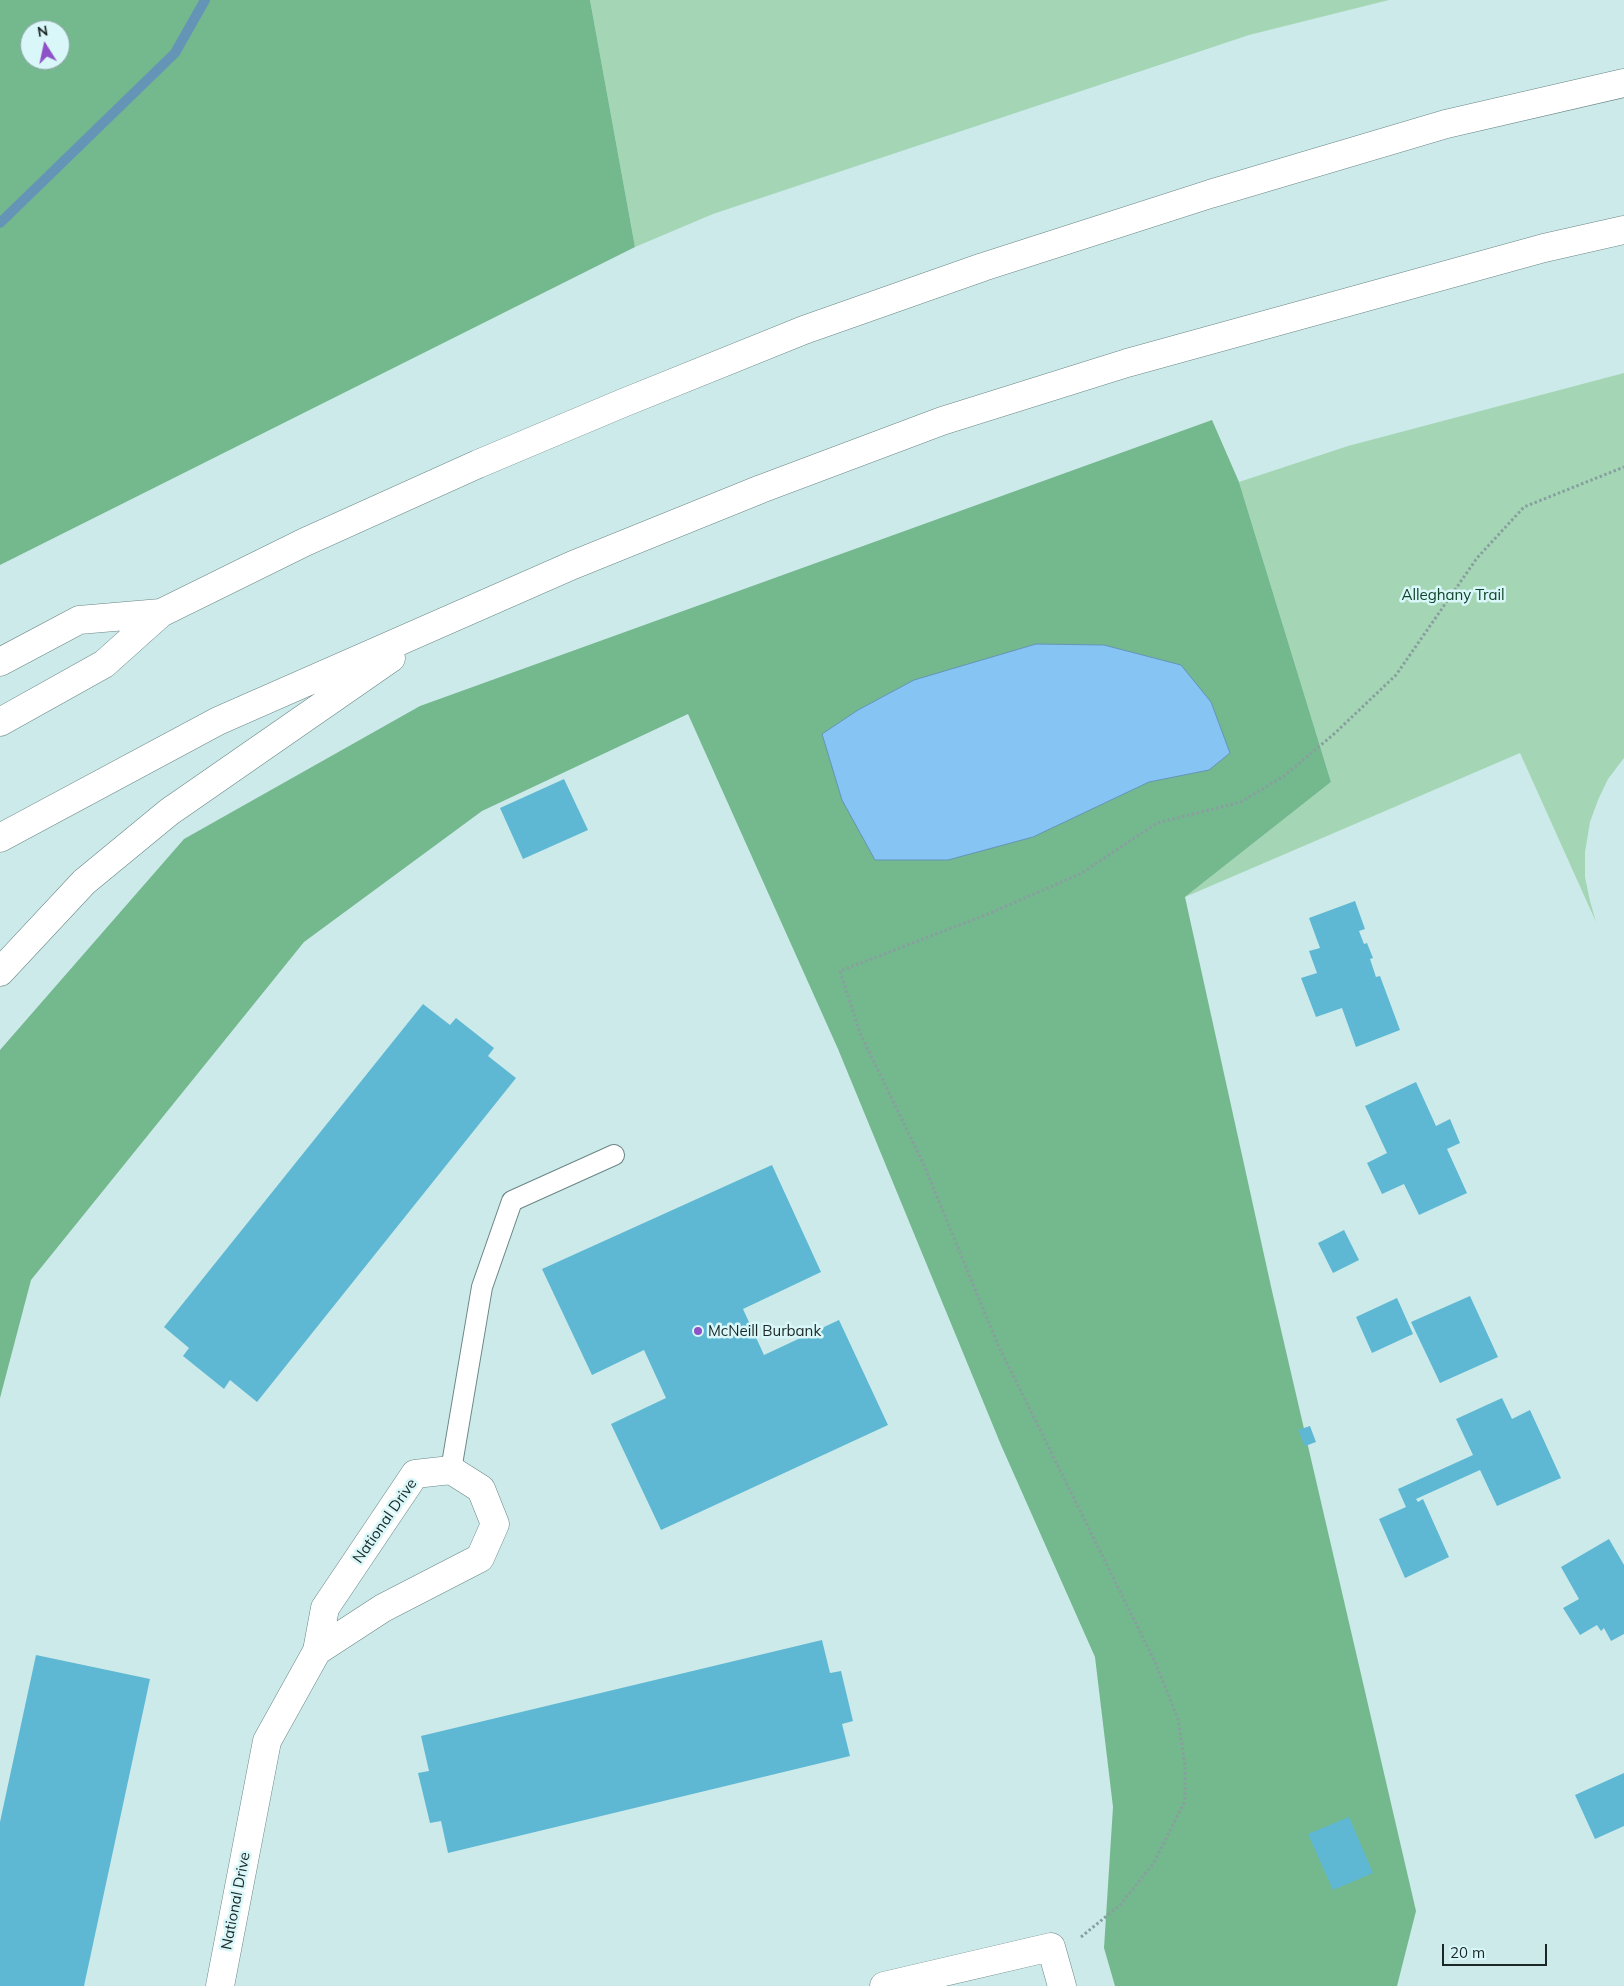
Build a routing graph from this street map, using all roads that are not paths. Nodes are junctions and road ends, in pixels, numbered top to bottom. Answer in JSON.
{"nodes":[{"id":1,"x":1624,"y":83,"type":"edge"},
{"id":2,"x":1624,"y":230,"type":"edge"},
{"id":3,"x":161,"y":614,"type":"junction"},
{"id":4,"x":442,"y":622,"type":"junction"},
{"id":5,"x":0,"y":662,"type":"edge"},
{"id":6,"x":0,"y":722,"type":"edge"},
{"id":7,"x":0,"y":838,"type":"edge"},
{"id":8,"x":0,"y":972,"type":"edge"},
{"id":9,"x":614,"y":1155,"type":"dead end"},
{"id":10,"x":451,"y":1470,"type":"junction"},
{"id":11,"x":317,"y":1651,"type":"junction"},
{"id":12,"x":220,"y":1986,"type":"edge"},
{"id":13,"x":884,"y":1986,"type":"edge"},
{"id":14,"x":1062,"y":1986,"type":"edge"}],
"edges":[{"from":1,"to":3,"type":"main road"},
{"from":2,"to":4,"type":"main road"},
{"from":3,"to":5,"type":"main road"},
{"from":3,"to":6,"type":"main road"},
{"from":4,"to":7,"type":"main road"},
{"from":4,"to":8,"type":"main road"},
{"from":9,"to":10,"type":"lane"},
{"from":10,"to":11,"type":"main road","name":"National Drive"},
{"from":10,"to":11,"type":"main road","name":"National Drive"},
{"from":11,"to":12,"type":"main road","name":"National Drive"},
{"from":13,"to":14,"type":"main road"}]}
